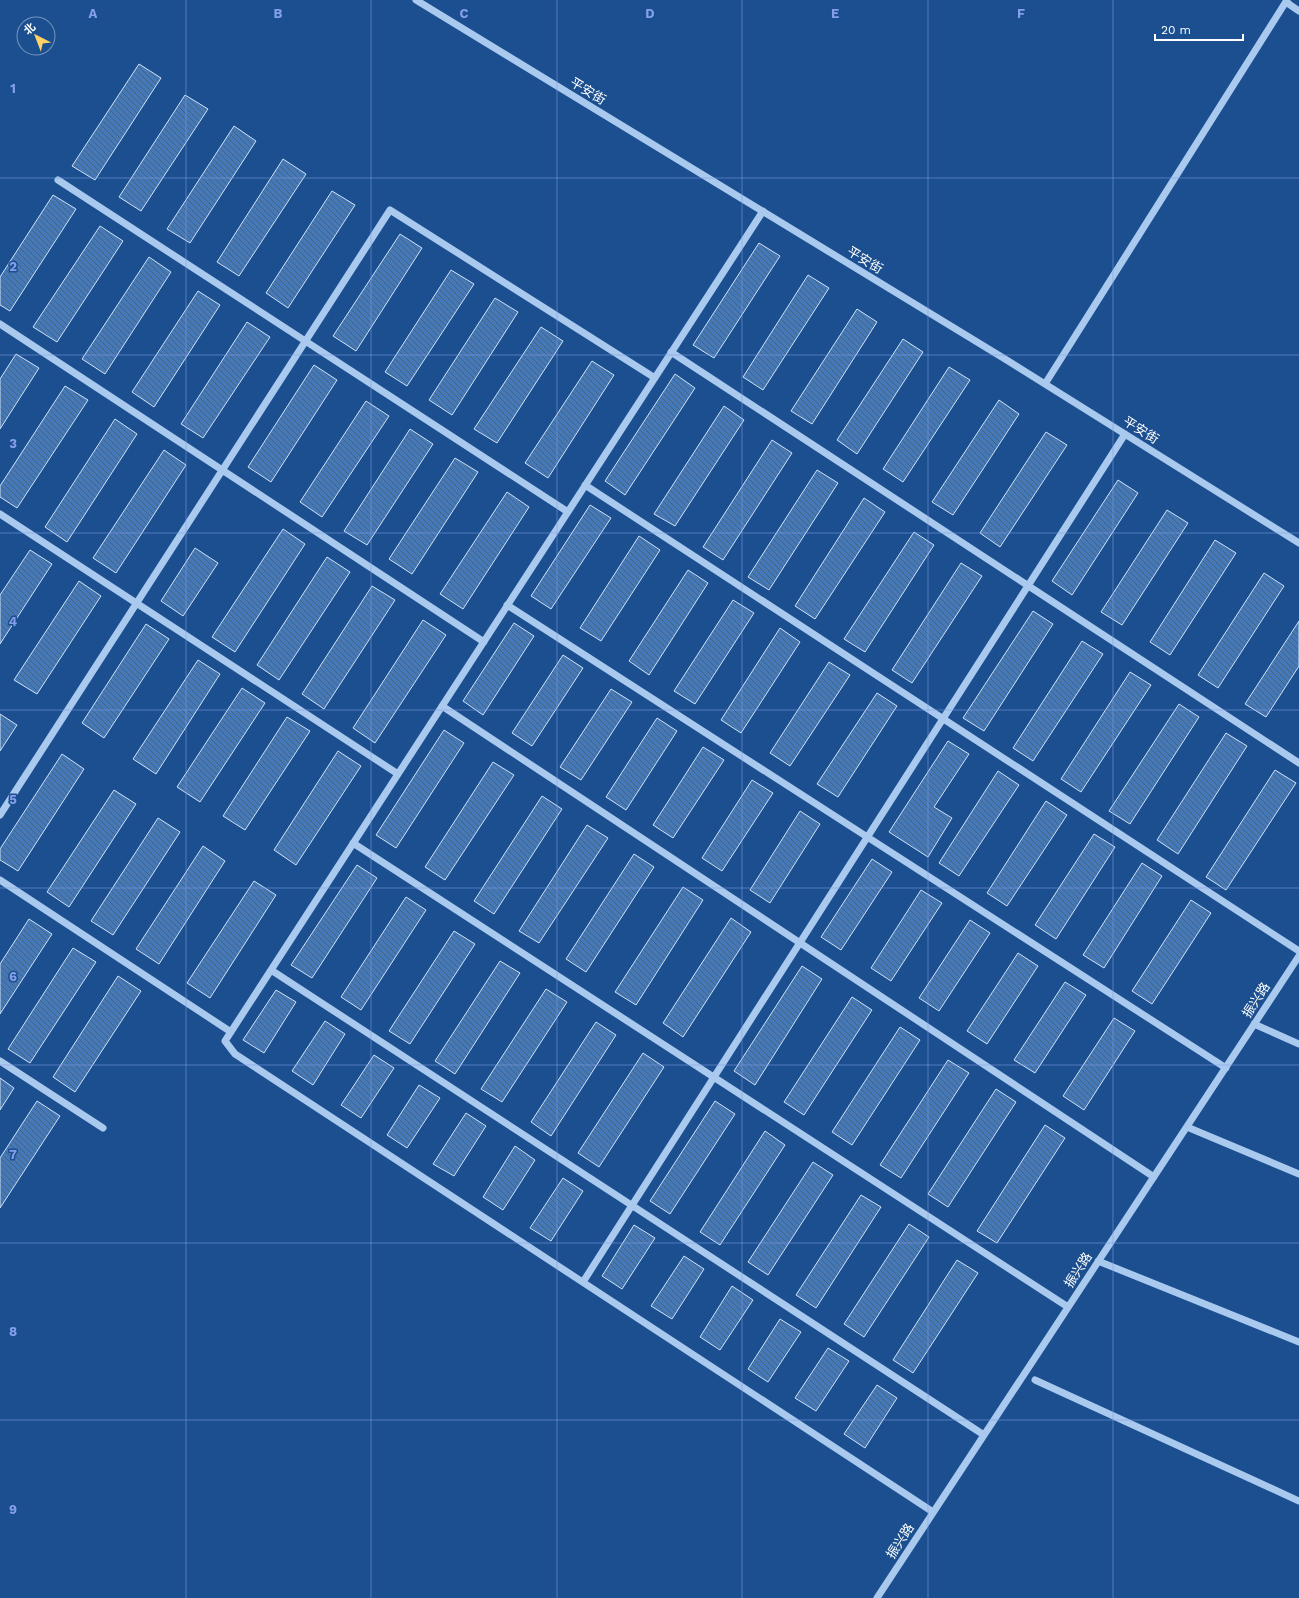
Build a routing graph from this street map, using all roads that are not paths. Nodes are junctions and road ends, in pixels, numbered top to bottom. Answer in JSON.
{"nodes":[{"id":1,"x":416,"y":0,"type":"edge"},
{"id":2,"x":1287,"y":1,"type":"edge"},
{"id":3,"x":1299,"y":11,"type":"edge"},
{"id":4,"x":58,"y":180,"type":"dead end"},
{"id":5,"x":763,"y":211,"type":"junction"},
{"id":6,"x":0,"y":324,"type":"edge"},
{"id":7,"x":305,"y":341,"type":"junction"},
{"id":8,"x":671,"y":352,"type":"junction"},
{"id":9,"x":655,"y":378,"type":"junction"},
{"id":10,"x":1045,"y":384,"type":"junction"},
{"id":11,"x":1125,"y":434,"type":"junction"},
{"id":12,"x":222,"y":470,"type":"junction"},
{"id":13,"x":585,"y":485,"type":"junction"},
{"id":14,"x":568,"y":512,"type":"junction"},
{"id":15,"x":0,"y":514,"type":"edge"},
{"id":16,"x":1299,"y":543,"type":"edge"},
{"id":17,"x":1028,"y":585,"type":"junction"},
{"id":18,"x":136,"y":603,"type":"junction"},
{"id":19,"x":507,"y":605,"type":"junction"},
{"id":20,"x":484,"y":642,"type":"junction"},
{"id":21,"x":442,"y":706,"type":"junction"},
{"id":22,"x":943,"y":719,"type":"junction"},
{"id":23,"x":1299,"y":763,"type":"edge"},
{"id":24,"x":398,"y":774,"type":"junction"},
{"id":25,"x":0,"y":815,"type":"edge"},
{"id":26,"x":868,"y":837,"type":"junction"},
{"id":27,"x":353,"y":843,"type":"junction"},
{"id":28,"x":0,"y":880,"type":"edge"},
{"id":29,"x":800,"y":943,"type":"junction"},
{"id":30,"x":1299,"y":952,"type":"edge"},
{"id":31,"x":1299,"y":956,"type":"edge"},
{"id":32,"x":271,"y":970,"type":"junction"},
{"id":33,"x":1254,"y":1024,"type":"junction"},
{"id":34,"x":231,"y":1032,"type":"junction"},
{"id":35,"x":1299,"y":1044,"type":"edge"},
{"id":36,"x":0,"y":1061,"type":"edge"},
{"id":37,"x":1226,"y":1068,"type":"junction"},
{"id":38,"x":714,"y":1077,"type":"junction"},
{"id":39,"x":1187,"y":1126,"type":"junction"},
{"id":40,"x":103,"y":1128,"type":"dead end"},
{"id":41,"x":1299,"y":1174,"type":"edge"},
{"id":42,"x":1154,"y":1177,"type":"junction"},
{"id":43,"x":632,"y":1205,"type":"junction"},
{"id":44,"x":1098,"y":1261,"type":"junction"},
{"id":45,"x":583,"y":1282,"type":"junction"},
{"id":46,"x":1068,"y":1307,"type":"junction"},
{"id":47,"x":1299,"y":1342,"type":"edge"},
{"id":48,"x":1035,"y":1380,"type":"dead end"},
{"id":49,"x":984,"y":1435,"type":"junction"},
{"id":50,"x":1299,"y":1501,"type":"edge"},
{"id":51,"x":934,"y":1512,"type":"junction"},
{"id":52,"x":877,"y":1598,"type":"edge"}],
"edges":[{"from":1,"to":5,"type":"street","name":"平安街"},
{"from":2,"to":3,"type":"street"},
{"from":2,"to":10,"type":"street"},
{"from":4,"to":7,"type":"street"},
{"from":5,"to":8,"type":"street"},
{"from":5,"to":10,"type":"street","name":"平安街"},
{"from":6,"to":12,"type":"street"},
{"from":7,"to":9,"type":"street"},
{"from":7,"to":12,"type":"street"},
{"from":7,"to":14,"type":"street"},
{"from":8,"to":9,"type":"street"},
{"from":8,"to":17,"type":"street"},
{"from":9,"to":13,"type":"street"},
{"from":10,"to":11,"type":"street","name":"平安街"},
{"from":11,"to":16,"type":"street","name":"平安街"},
{"from":11,"to":17,"type":"street"},
{"from":12,"to":18,"type":"street"},
{"from":12,"to":20,"type":"street"},
{"from":13,"to":14,"type":"street"},
{"from":13,"to":22,"type":"street"},
{"from":14,"to":19,"type":"street"},
{"from":15,"to":18,"type":"street"},
{"from":17,"to":22,"type":"street"},
{"from":17,"to":23,"type":"street"},
{"from":18,"to":24,"type":"street"},
{"from":18,"to":25,"type":"street"},
{"from":19,"to":20,"type":"street"},
{"from":19,"to":26,"type":"street"},
{"from":20,"to":21,"type":"street"},
{"from":21,"to":24,"type":"street"},
{"from":21,"to":29,"type":"street"},
{"from":22,"to":26,"type":"street"},
{"from":22,"to":30,"type":"street"},
{"from":24,"to":27,"type":"street"},
{"from":26,"to":29,"type":"street"},
{"from":26,"to":37,"type":"street"},
{"from":27,"to":32,"type":"street"},
{"from":27,"to":38,"type":"street"},
{"from":28,"to":34,"type":"street"},
{"from":29,"to":38,"type":"street"},
{"from":29,"to":42,"type":"street"},
{"from":31,"to":33,"type":"street","name":"振兴路"},
{"from":32,"to":34,"type":"street"},
{"from":32,"to":43,"type":"street"},
{"from":33,"to":35,"type":"street"},
{"from":33,"to":37,"type":"street","name":"振兴路"},
{"from":34,"to":45,"type":"street"},
{"from":36,"to":40,"type":"street"},
{"from":37,"to":39,"type":"street","name":"振兴路"},
{"from":38,"to":43,"type":"street"},
{"from":38,"to":46,"type":"street"},
{"from":39,"to":41,"type":"street"},
{"from":39,"to":42,"type":"street","name":"振兴路"},
{"from":42,"to":44,"type":"street","name":"振兴路"},
{"from":43,"to":45,"type":"street"},
{"from":43,"to":49,"type":"street"},
{"from":44,"to":46,"type":"street","name":"振兴路"},
{"from":44,"to":47,"type":"street"},
{"from":45,"to":51,"type":"street"},
{"from":46,"to":49,"type":"street","name":"振兴路"},
{"from":48,"to":50,"type":"street"},
{"from":49,"to":51,"type":"street","name":"振兴路"},
{"from":51,"to":52,"type":"street","name":"振兴路"}]}
